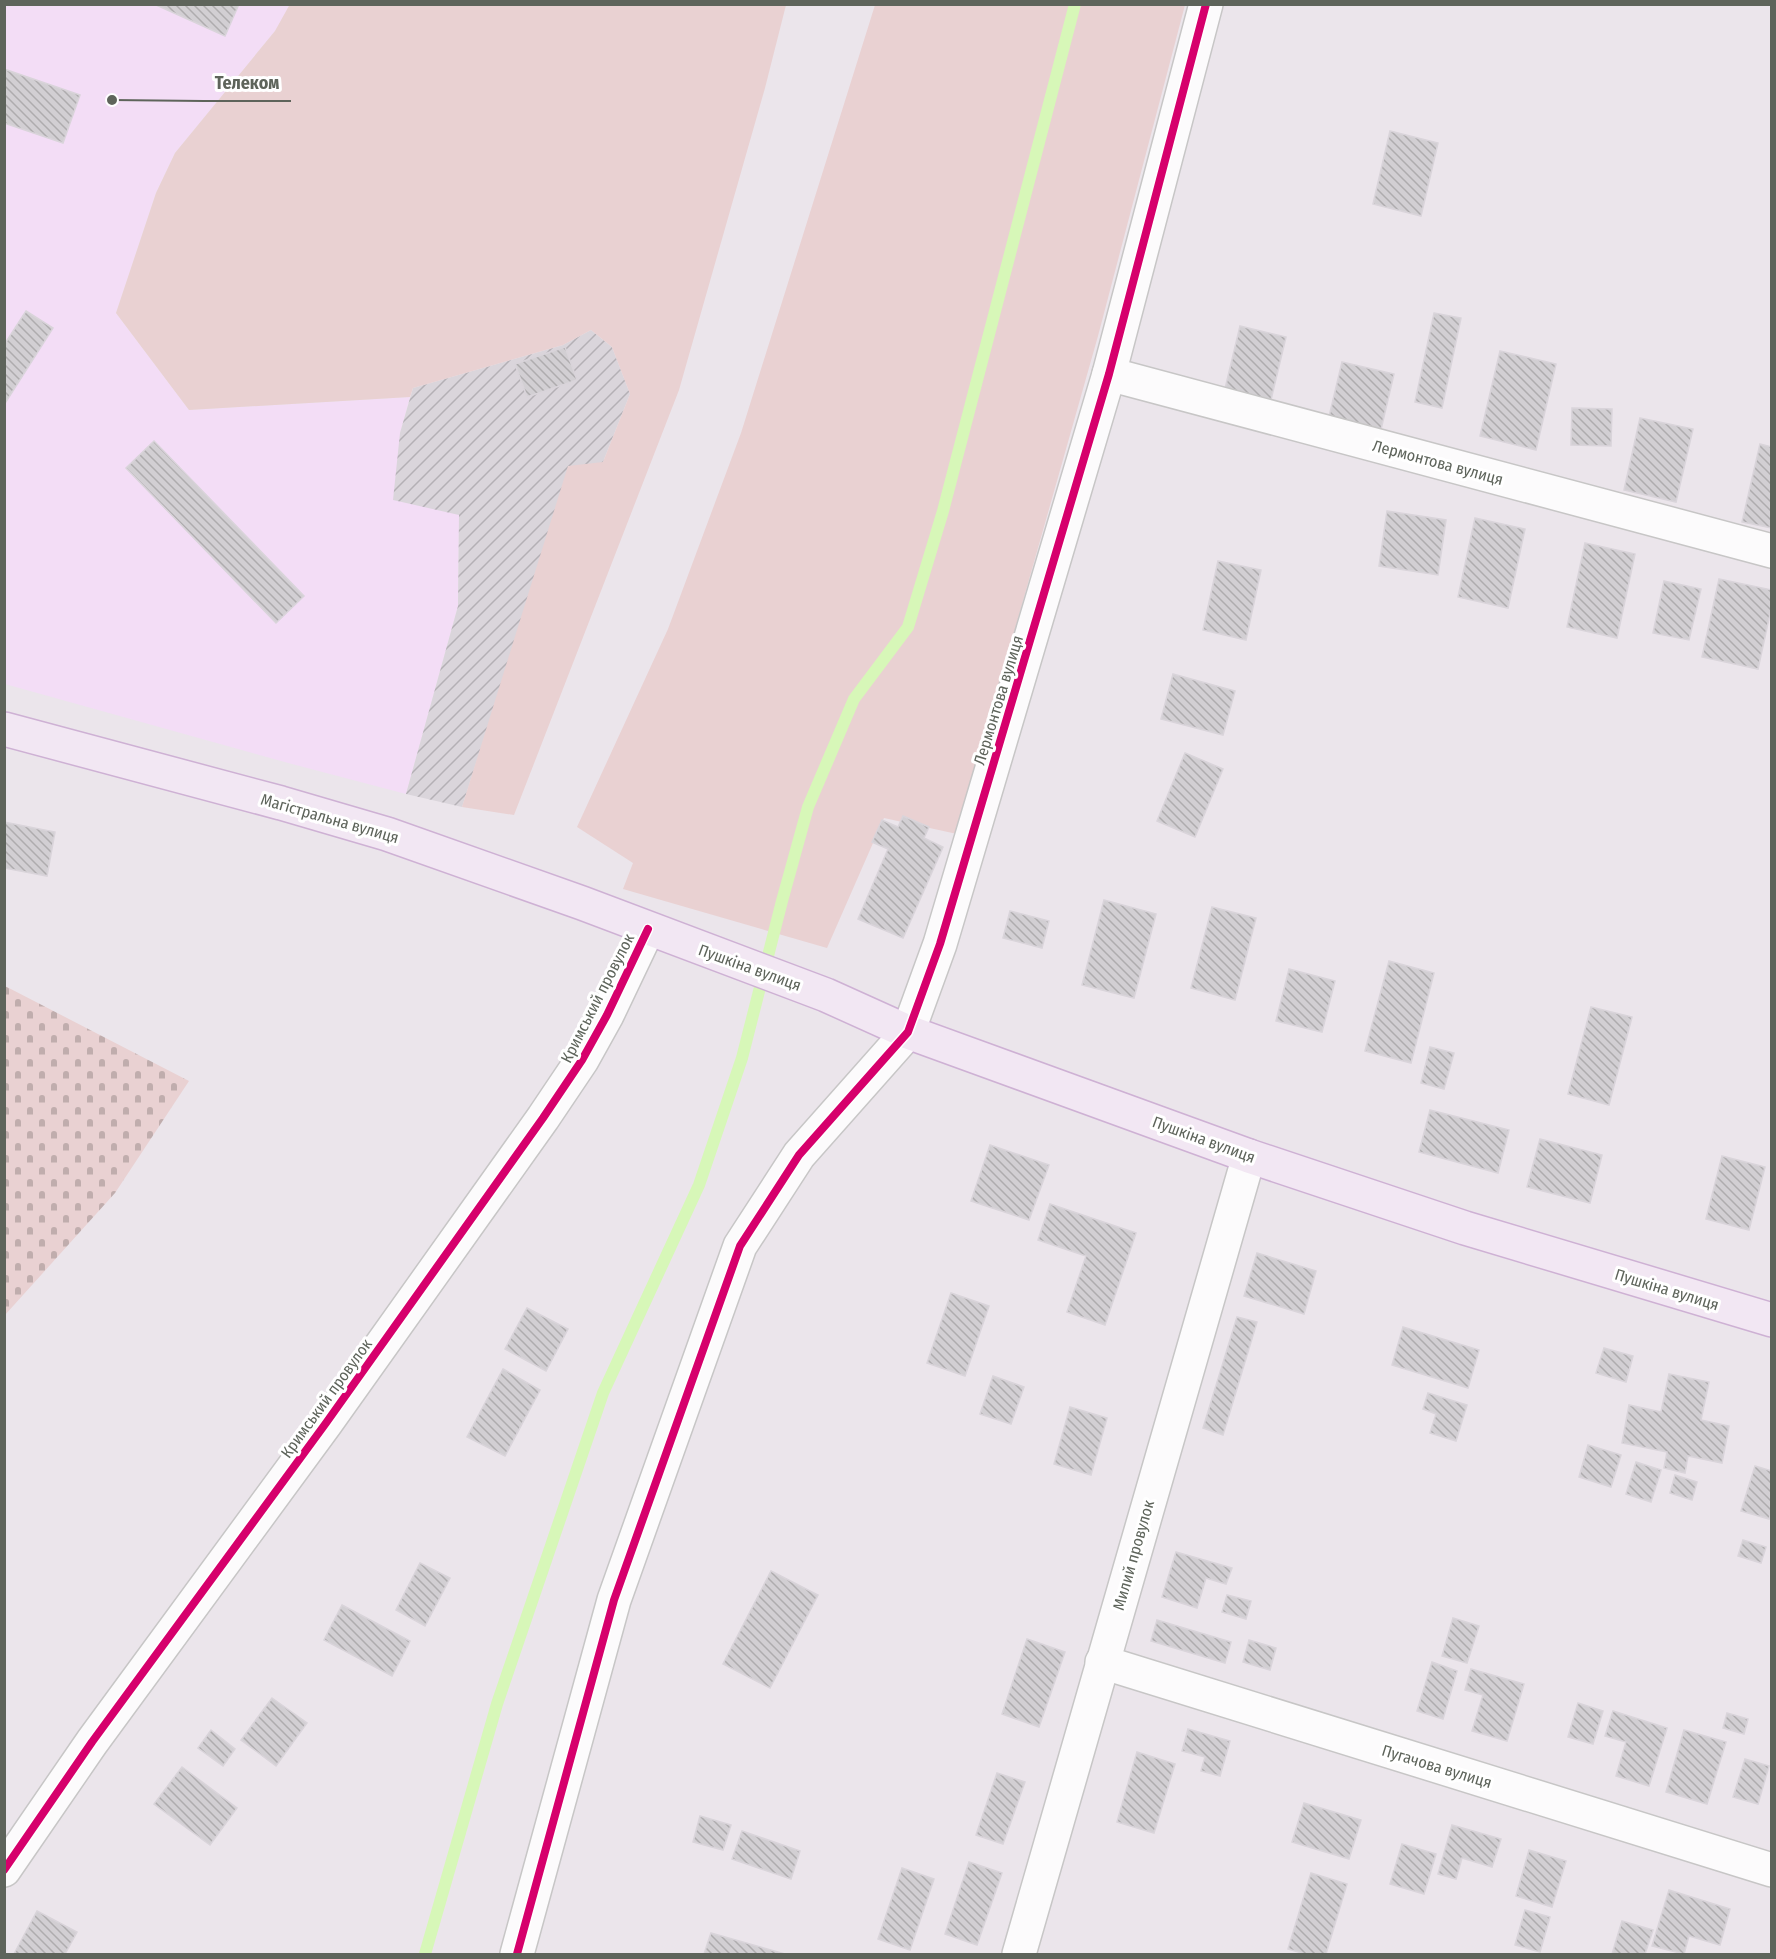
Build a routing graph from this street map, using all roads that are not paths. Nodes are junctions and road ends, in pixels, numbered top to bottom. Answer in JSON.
{"nodes":[{"id":1,"x":1206,"y":4,"type":"edge"},
{"id":2,"x":1109,"y":374,"type":"junction"},
{"id":3,"x":1772,"y":551,"type":"edge"},
{"id":4,"x":4,"y":729,"type":"edge"},
{"id":5,"x":648,"y":929,"type":"junction"},
{"id":6,"x":908,"y":1032,"type":"junction"},
{"id":7,"x":1250,"y":1156,"type":"junction"},
{"id":8,"x":1772,"y":1320,"type":"edge"},
{"id":9,"x":1102,"y":1662,"type":"junction"},
{"id":10,"x":4,"y":1870,"type":"edge"},
{"id":11,"x":1772,"y":1870,"type":"edge"},
{"id":12,"x":517,"y":1954,"type":"edge"},
{"id":13,"x":1019,"y":1954,"type":"edge"}],
"edges":[{"from":1,"to":2,"type":"street"},
{"from":2,"to":3,"type":"street","name":"Лермонтова вулиця"},
{"from":2,"to":6,"type":"street","name":"Лермонтова вулиця"},
{"from":4,"to":5,"type":"main road","name":"Магістральна вулиця"},
{"from":5,"to":6,"type":"main road","name":"Пушкіна вулиця"},
{"from":5,"to":10,"type":"street","name":"Кримський провулок"},
{"from":6,"to":7,"type":"main road","name":"Пушкіна вулиця"},
{"from":6,"to":12,"type":"street"},
{"from":7,"to":8,"type":"main road","name":"Пушкіна вулиця"},
{"from":7,"to":9,"type":"street","name":"Милий провулок"},
{"from":9,"to":11,"type":"street","name":"Пугачова вулиця"},
{"from":9,"to":13,"type":"street","name":"Милий провулок"}]}
